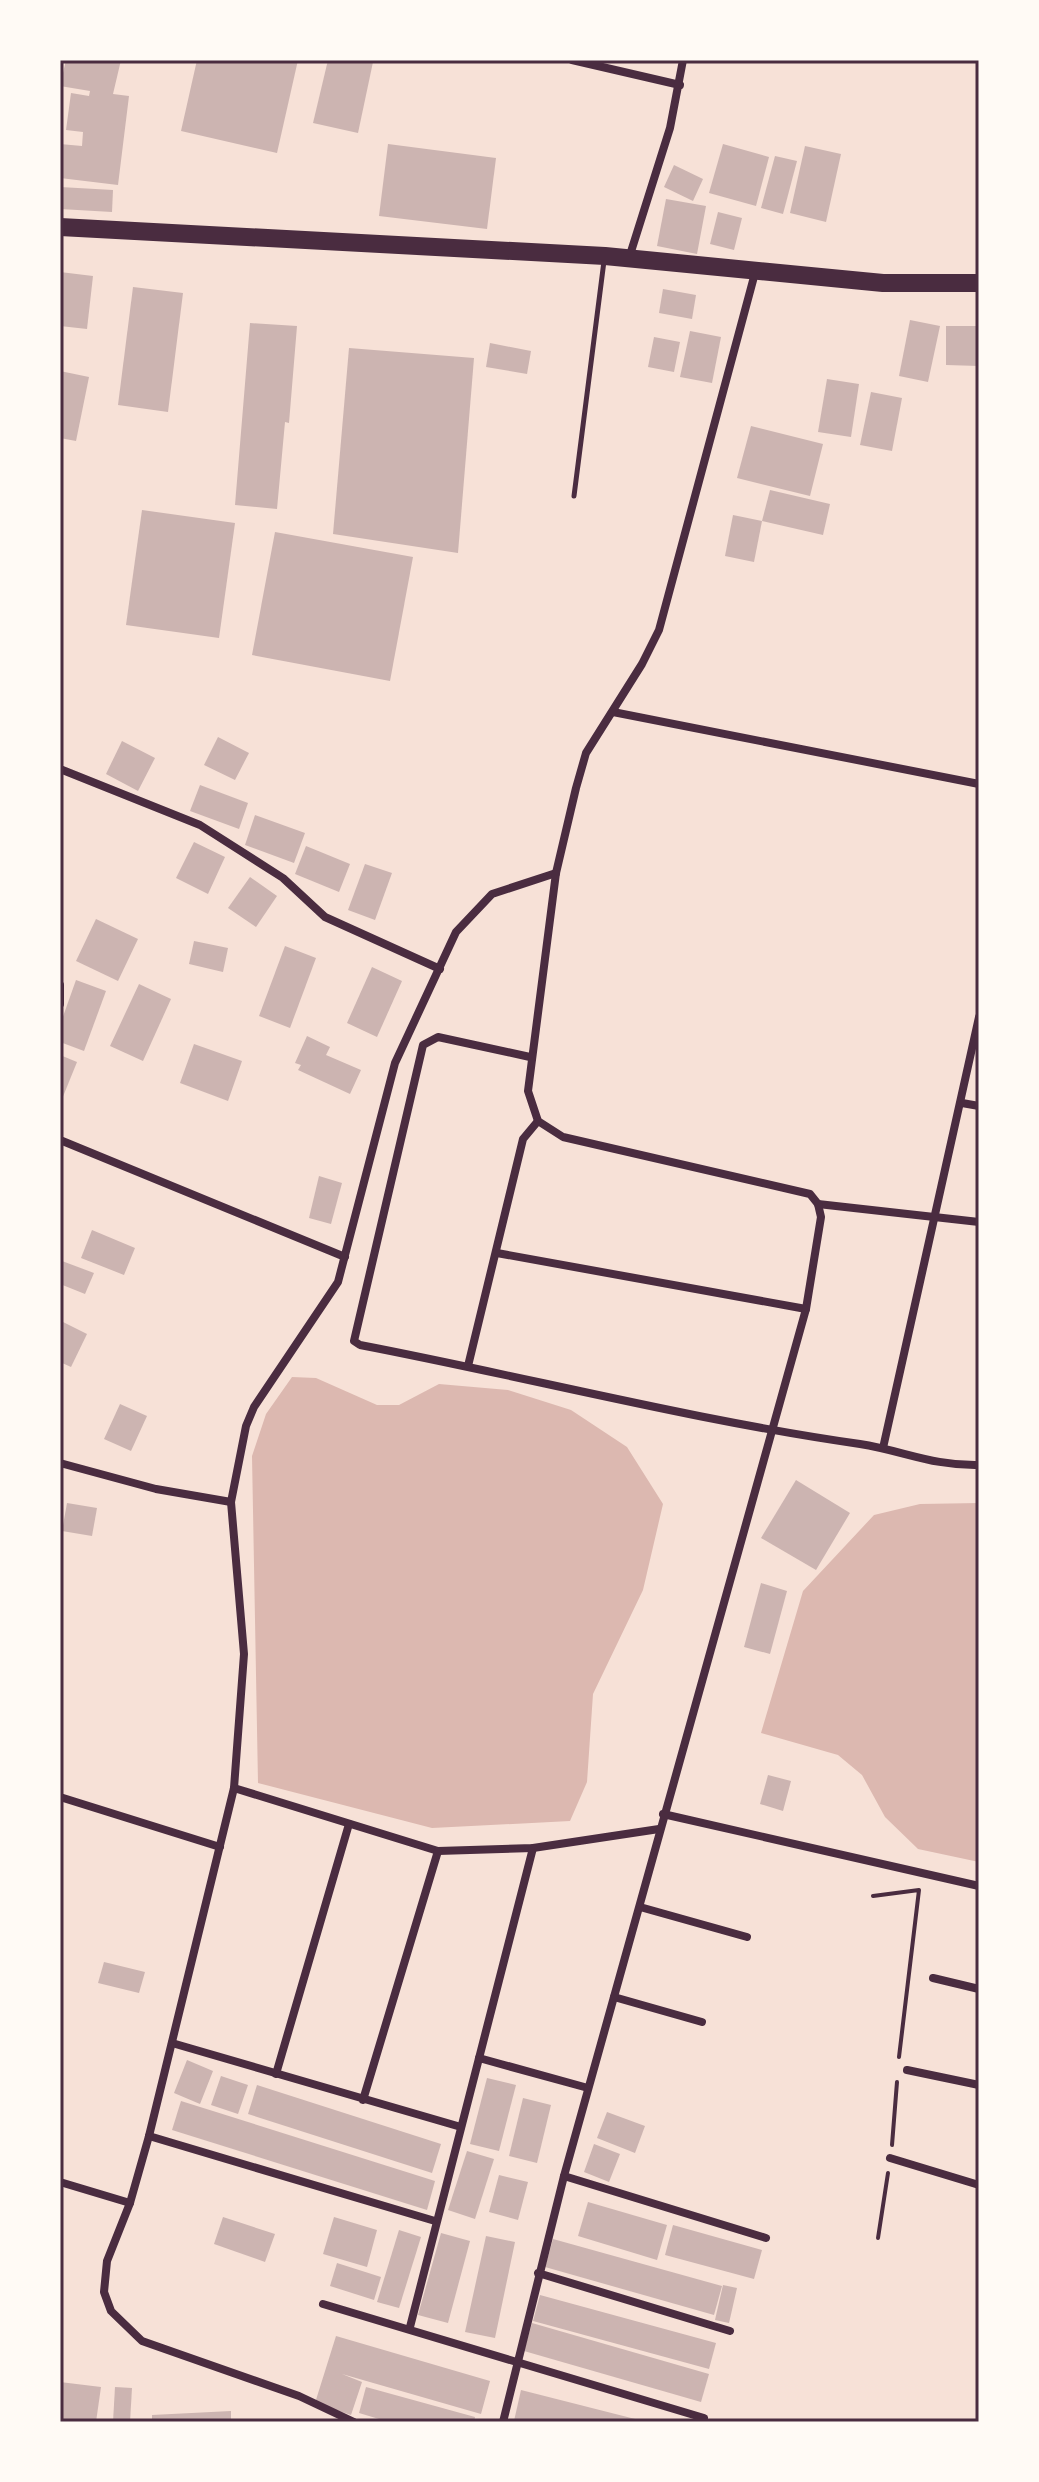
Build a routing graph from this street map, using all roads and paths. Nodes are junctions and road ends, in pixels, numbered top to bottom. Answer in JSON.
{"nodes":[{"id":1,"x":572,"y":60,"type":"edge"},
{"id":2,"x":683,"y":60,"type":"edge"},
{"id":3,"x":680,"y":85,"type":"junction"},
{"id":4,"x":60,"y":227,"type":"edge"},
{"id":5,"x":605,"y":256,"type":"junction"},
{"id":6,"x":629,"y":259,"type":"junction"},
{"id":7,"x":755,"y":273,"type":"junction"},
{"id":8,"x":979,"y":283,"type":"edge"},
{"id":9,"x":574,"y":496,"type":"dead end"},
{"id":10,"x":613,"y":712,"type":"junction"},
{"id":11,"x":60,"y":769,"type":"edge"},
{"id":12,"x":979,"y":784,"type":"edge"},
{"id":13,"x":556,"y":873,"type":"junction"},
{"id":14,"x":440,"y":969,"type":"junction"},
{"id":15,"x":60,"y":985,"type":"edge"},
{"id":16,"x":60,"y":1004,"type":"edge"},
{"id":17,"x":979,"y":1017,"type":"edge"},
{"id":18,"x":530,"y":1057,"type":"junction"},
{"id":19,"x":962,"y":1103,"type":"junction"},
{"id":20,"x":979,"y":1106,"type":"edge"},
{"id":21,"x":538,"y":1121,"type":"junction"},
{"id":22,"x":60,"y":1140,"type":"edge"},
{"id":23,"x":818,"y":1204,"type":"junction"},
{"id":24,"x":937,"y":1217,"type":"junction"},
{"id":25,"x":979,"y":1222,"type":"edge"},
{"id":26,"x":497,"y":1253,"type":"junction"},
{"id":27,"x":345,"y":1257,"type":"junction"},
{"id":28,"x":806,"y":1309,"type":"junction"},
{"id":29,"x":468,"y":1366,"type":"junction"},
{"id":30,"x":773,"y":1432,"type":"junction"},
{"id":31,"x":883,"y":1448,"type":"junction"},
{"id":32,"x":60,"y":1463,"type":"edge"},
{"id":33,"x":979,"y":1465,"type":"edge"},
{"id":34,"x":231,"y":1502,"type":"junction"},
{"id":35,"x":234,"y":1788,"type":"junction"},
{"id":36,"x":60,"y":1797,"type":"edge"},
{"id":37,"x":663,"y":1814,"type":"junction"},
{"id":38,"x":349,"y":1824,"type":"junction"},
{"id":39,"x":659,"y":1829,"type":"junction"},
{"id":40,"x":220,"y":1847,"type":"junction"},
{"id":41,"x":533,"y":1848,"type":"junction"},
{"id":42,"x":438,"y":1851,"type":"junction"},
{"id":43,"x":979,"y":1886,"type":"edge"},
{"id":44,"x":873,"y":1896,"type":"dead end"},
{"id":45,"x":640,"y":1907,"type":"junction"},
{"id":46,"x":747,"y":1937,"type":"dead end"},
{"id":47,"x":933,"y":1978,"type":"dead end"},
{"id":48,"x":979,"y":1989,"type":"edge"},
{"id":49,"x":614,"y":1997,"type":"junction"},
{"id":50,"x":702,"y":2022,"type":"dead end"},
{"id":51,"x":172,"y":2043,"type":"junction"},
{"id":52,"x":479,"y":2058,"type":"junction"},
{"id":53,"x":907,"y":2070,"type":"dead end"},
{"id":54,"x":276,"y":2074,"type":"junction"},
{"id":55,"x":979,"y":2085,"type":"edge"},
{"id":56,"x":588,"y":2088,"type":"junction"},
{"id":57,"x":363,"y":2100,"type":"junction"},
{"id":58,"x":461,"y":2127,"type":"junction"},
{"id":59,"x":149,"y":2136,"type":"junction"},
{"id":60,"x":890,"y":2158,"type":"junction"},
{"id":61,"x":564,"y":2176,"type":"junction"},
{"id":62,"x":60,"y":2182,"type":"edge"},
{"id":63,"x":979,"y":2185,"type":"edge"},
{"id":64,"x":130,"y":2203,"type":"junction"},
{"id":65,"x":435,"y":2221,"type":"junction"},
{"id":66,"x":766,"y":2238,"type":"dead end"},
{"id":67,"x":878,"y":2238,"type":"dead end"},
{"id":68,"x":538,"y":2273,"type":"junction"},
{"id":69,"x":323,"y":2304,"type":"dead end"},
{"id":70,"x":410,"y":2327,"type":"junction"},
{"id":71,"x":730,"y":2331,"type":"dead end"},
{"id":72,"x":517,"y":2359,"type":"junction"},
{"id":73,"x":704,"y":2418,"type":"dead end"},
{"id":74,"x":354,"y":2422,"type":"edge"},
{"id":75,"x":503,"y":2422,"type":"edge"}],
"edges":[{"from":1,"to":3,"type":"street"},
{"from":2,"to":3,"type":"street"},
{"from":3,"to":6,"type":"street"},
{"from":4,"to":5,"type":"main road"},
{"from":5,"to":6,"type":"main road"},
{"from":5,"to":9,"type":"lane"},
{"from":6,"to":7,"type":"main road"},
{"from":7,"to":8,"type":"main road"},
{"from":7,"to":10,"type":"street"},
{"from":10,"to":12,"type":"street"},
{"from":10,"to":13,"type":"street"},
{"from":11,"to":14,"type":"street"},
{"from":13,"to":14,"type":"street"},
{"from":13,"to":18,"type":"street"},
{"from":14,"to":27,"type":"street"},
{"from":15,"to":16,"type":"street"},
{"from":17,"to":19,"type":"street"},
{"from":18,"to":21,"type":"street"},
{"from":18,"to":29,"type":"street"},
{"from":19,"to":20,"type":"street"},
{"from":19,"to":24,"type":"street"},
{"from":21,"to":23,"type":"street"},
{"from":21,"to":26,"type":"street"},
{"from":22,"to":27,"type":"street"},
{"from":23,"to":24,"type":"street"},
{"from":23,"to":28,"type":"street"},
{"from":24,"to":25,"type":"street"},
{"from":24,"to":31,"type":"street"},
{"from":26,"to":28,"type":"street"},
{"from":26,"to":29,"type":"street"},
{"from":27,"to":34,"type":"street"},
{"from":28,"to":30,"type":"street"},
{"from":29,"to":30,"type":"street"},
{"from":30,"to":31,"type":"street"},
{"from":30,"to":37,"type":"street"},
{"from":31,"to":33,"type":"street"},
{"from":32,"to":34,"type":"street"},
{"from":34,"to":35,"type":"street"},
{"from":35,"to":38,"type":"street"},
{"from":35,"to":40,"type":"street"},
{"from":36,"to":40,"type":"street"},
{"from":37,"to":39,"type":"street"},
{"from":37,"to":43,"type":"street"},
{"from":38,"to":42,"type":"street"},
{"from":38,"to":54,"type":"street"},
{"from":39,"to":41,"type":"street"},
{"from":39,"to":45,"type":"street"},
{"from":40,"to":51,"type":"street"},
{"from":41,"to":42,"type":"street"},
{"from":41,"to":52,"type":"street"},
{"from":42,"to":57,"type":"street"},
{"from":44,"to":60,"type":"path"},
{"from":45,"to":46,"type":"street"},
{"from":45,"to":49,"type":"street"},
{"from":47,"to":48,"type":"street"},
{"from":49,"to":50,"type":"street"},
{"from":49,"to":56,"type":"street"},
{"from":51,"to":54,"type":"street"},
{"from":51,"to":59,"type":"street"},
{"from":52,"to":56,"type":"street"},
{"from":52,"to":58,"type":"street"},
{"from":53,"to":55,"type":"street"},
{"from":54,"to":57,"type":"street"},
{"from":56,"to":61,"type":"street"},
{"from":57,"to":58,"type":"street"},
{"from":58,"to":65,"type":"street"},
{"from":59,"to":64,"type":"street"},
{"from":59,"to":65,"type":"street"},
{"from":60,"to":63,"type":"street"},
{"from":60,"to":67,"type":"path"},
{"from":61,"to":66,"type":"street"},
{"from":61,"to":68,"type":"street"},
{"from":62,"to":64,"type":"street"},
{"from":64,"to":74,"type":"street"},
{"from":65,"to":70,"type":"street"},
{"from":68,"to":71,"type":"street"},
{"from":68,"to":72,"type":"street"},
{"from":69,"to":70,"type":"street"},
{"from":70,"to":72,"type":"street"},
{"from":72,"to":73,"type":"street"},
{"from":72,"to":75,"type":"street"}]}
